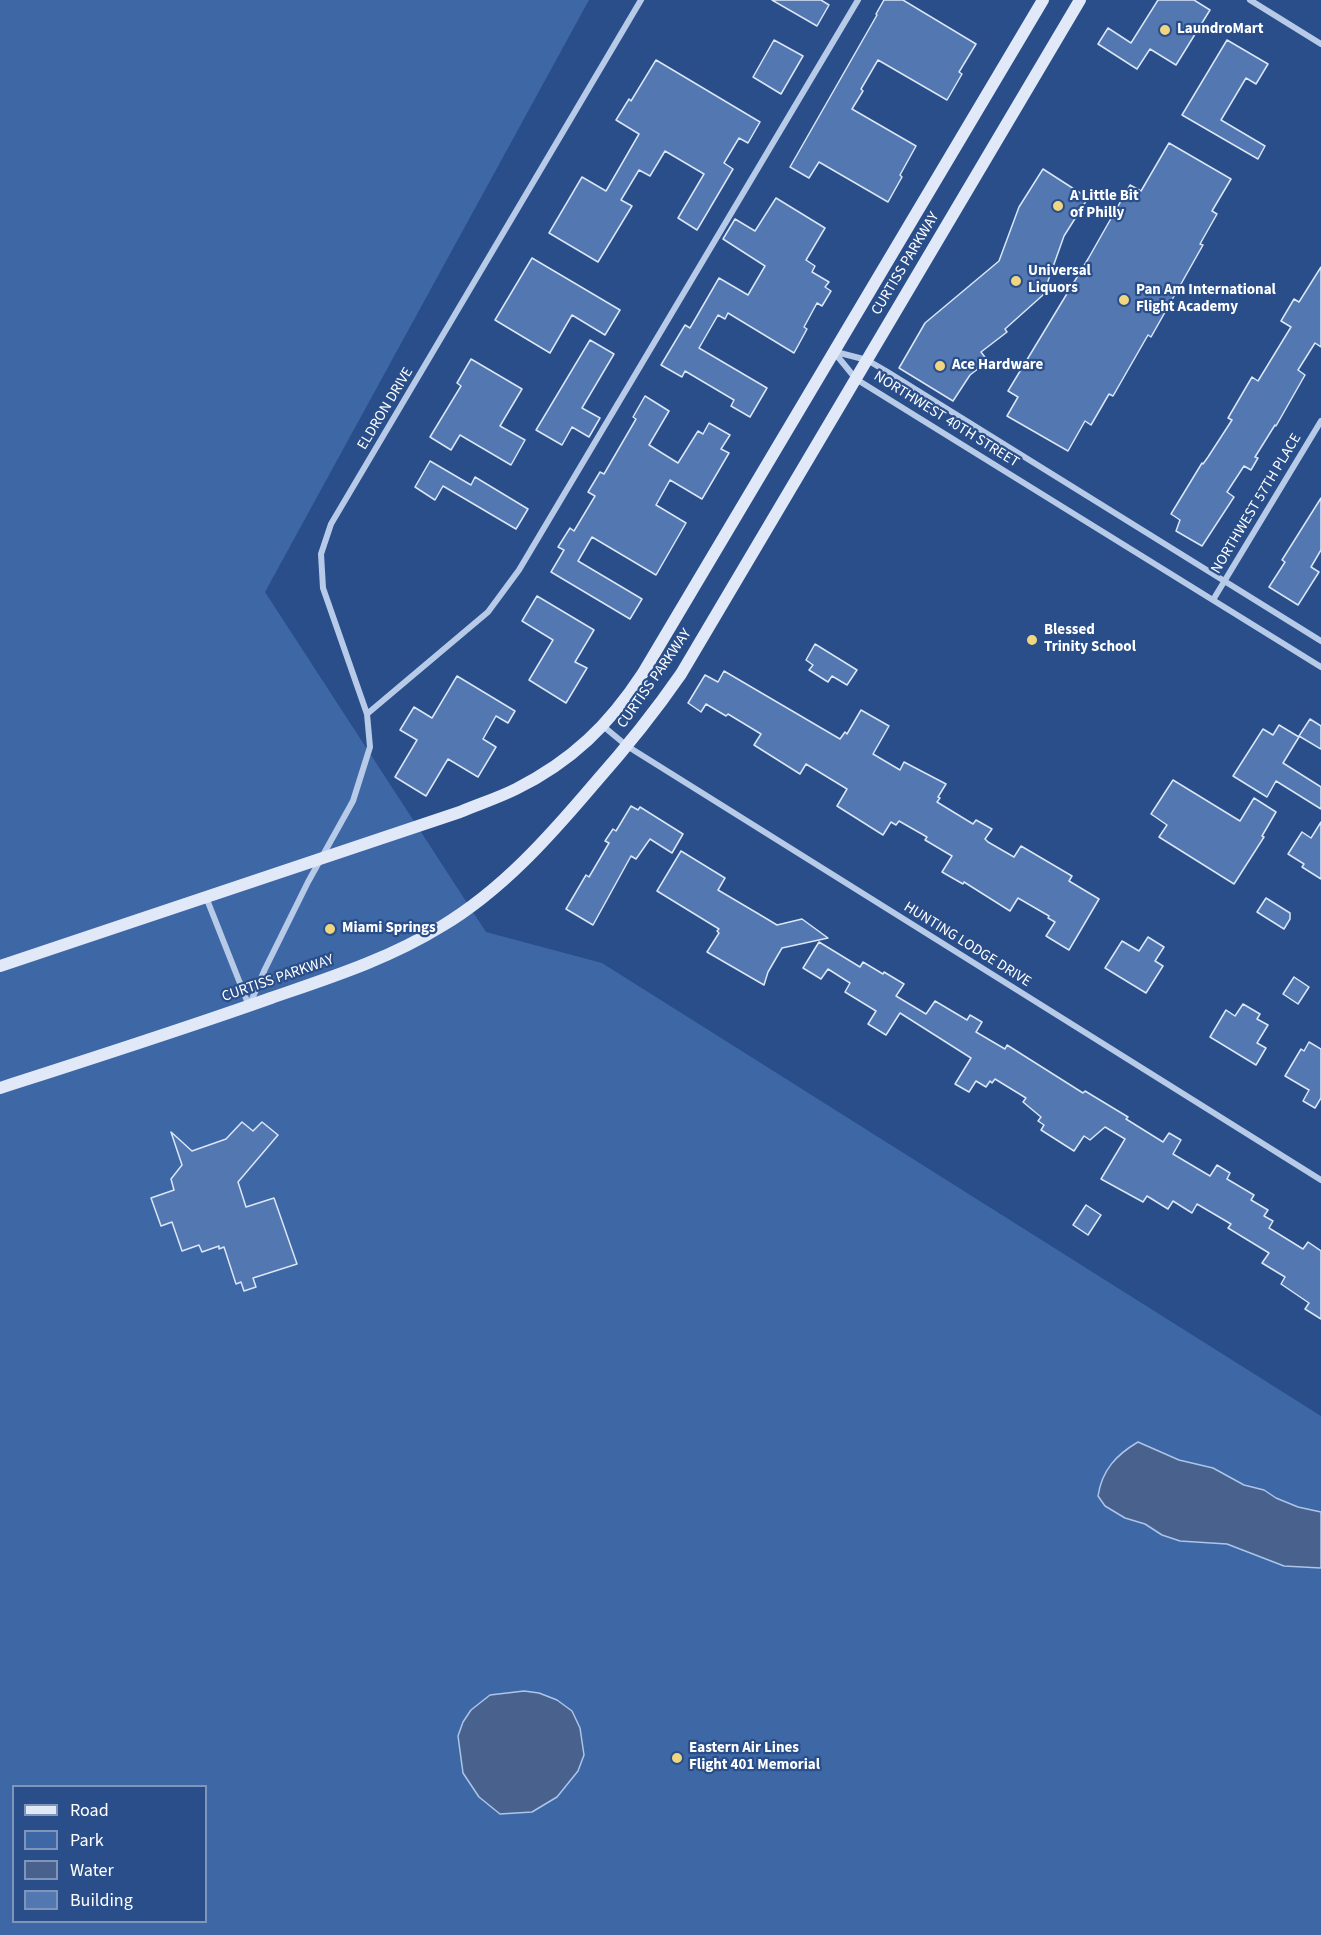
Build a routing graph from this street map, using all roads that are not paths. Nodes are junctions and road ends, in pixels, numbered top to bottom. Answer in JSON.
{"nodes":[{"id":1,"x":641,"y":0,"type":"edge"},
{"id":2,"x":858,"y":0,"type":"edge"},
{"id":3,"x":1043,"y":0,"type":"edge"},
{"id":4,"x":1080,"y":0,"type":"edge"},
{"id":5,"x":1250,"y":0,"type":"edge"},
{"id":6,"x":1321,"y":44,"type":"edge"},
{"id":7,"x":834,"y":352,"type":"junction"},
{"id":8,"x":867,"y":360,"type":"junction"},
{"id":9,"x":856,"y":378,"type":"junction"},
{"id":10,"x":1321,"y":421,"type":"edge"},
{"id":11,"x":1224,"y":581,"type":"junction"},
{"id":12,"x":1213,"y":600,"type":"junction"},
{"id":13,"x":1321,"y":641,"type":"edge"},
{"id":14,"x":1321,"y":667,"type":"edge"},
{"id":15,"x":367,"y":714,"type":"junction"},
{"id":16,"x":603,"y":726,"type":"junction"},
{"id":17,"x":627,"y":746,"type":"junction"},
{"id":18,"x":321,"y":859,"type":"junction"},
{"id":19,"x":206,"y":897,"type":"junction"},
{"id":20,"x":0,"y":966,"type":"edge"},
{"id":21,"x":249,"y":1006,"type":"junction"},
{"id":22,"x":0,"y":1088,"type":"edge"},
{"id":23,"x":1321,"y":1180,"type":"edge"}],
"edges":[{"from":1,"to":15,"type":"street","name":"ELDRON DRIVE"},
{"from":2,"to":15,"type":"street"},
{"from":3,"to":7,"type":"main road","name":"CURTISS PARKWAY"},
{"from":4,"to":8,"type":"main road","name":"CURTISS PARKWAY"},
{"from":5,"to":6,"type":"street"},
{"from":7,"to":8,"type":"street","name":"NORTHWEST 40TH STREET"},
{"from":7,"to":9,"type":"street","name":"NORTHWEST 40TH STREET"},
{"from":7,"to":16,"type":"main road","name":"CURTISS PARKWAY"},
{"from":8,"to":9,"type":"main road","name":"CURTISS PARKWAY"},
{"from":8,"to":11,"type":"street","name":"NORTHWEST 40TH STREET"},
{"from":9,"to":12,"type":"street","name":"NORTHWEST 40TH STREET"},
{"from":9,"to":17,"type":"main road","name":"CURTISS PARKWAY"},
{"from":10,"to":11,"type":"street","name":"NORTHWEST 57TH PLACE"},
{"from":11,"to":12,"type":"street","name":"NORTHWEST 57TH PLACE"},
{"from":11,"to":13,"type":"street","name":"NORTHWEST 40TH STREET"},
{"from":12,"to":14,"type":"street","name":"NORTHWEST 40TH STREET"},
{"from":15,"to":18,"type":"street","name":"ELDRON DRIVE"},
{"from":16,"to":17,"type":"street","name":"HUNTING LODGE DRIVE"},
{"from":16,"to":18,"type":"main road","name":"CURTISS PARKWAY"},
{"from":17,"to":21,"type":"main road","name":"CURTISS PARKWAY"},
{"from":17,"to":23,"type":"street","name":"HUNTING LODGE DRIVE"},
{"from":18,"to":19,"type":"main road","name":"CURTISS PARKWAY"},
{"from":18,"to":21,"type":"street","name":"ELDRON DRIVE"},
{"from":19,"to":20,"type":"main road","name":"CURTISS PARKWAY"},
{"from":19,"to":21,"type":"street"},
{"from":21,"to":22,"type":"main road","name":"CURTISS PARKWAY"}]}
